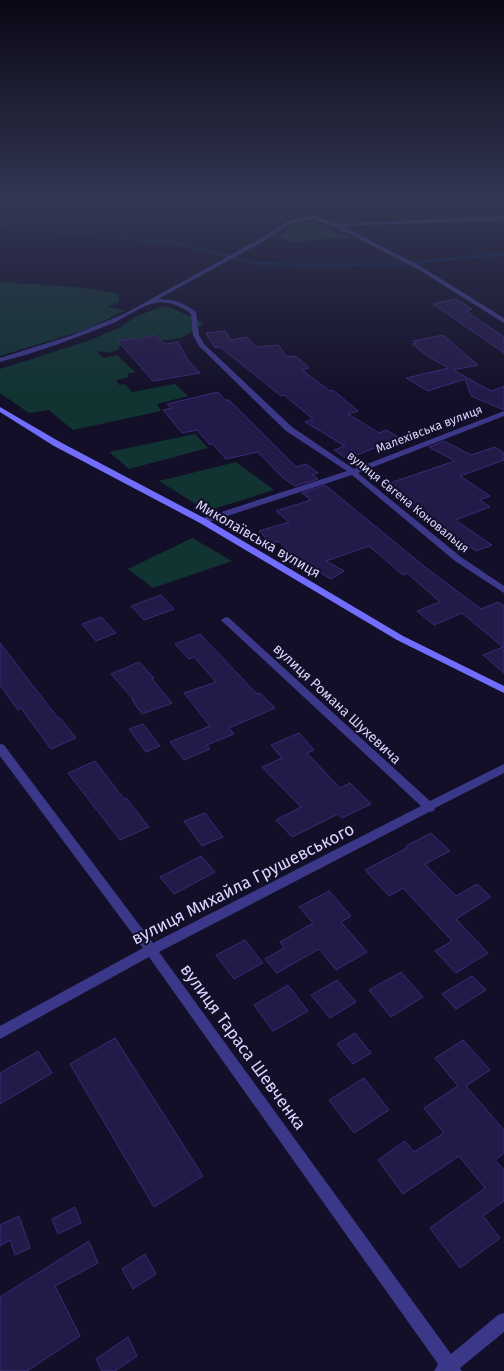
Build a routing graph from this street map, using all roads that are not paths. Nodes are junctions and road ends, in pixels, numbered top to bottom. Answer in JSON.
{"nodes":[{"id":1,"x":212,"y":267,"type":"edge"},
{"id":2,"x":418,"y":267,"type":"edge"},
{"id":3,"x":146,"y":304,"type":"junction"},
{"id":4,"x":504,"y":321,"type":"edge"},
{"id":5,"x":0,"y":360,"type":"edge"},
{"id":6,"x":0,"y":409,"type":"edge"},
{"id":7,"x":504,"y":413,"type":"edge"},
{"id":8,"x":353,"y":472,"type":"junction"},
{"id":9,"x":202,"y":521,"type":"junction"},
{"id":10,"x":504,"y":590,"type":"edge"},
{"id":11,"x":226,"y":620,"type":"dead end"},
{"id":12,"x":504,"y":690,"type":"edge"},
{"id":13,"x":0,"y":748,"type":"edge"},
{"id":14,"x":504,"y":768,"type":"edge"},
{"id":15,"x":430,"y":808,"type":"junction"},
{"id":16,"x":151,"y":950,"type":"junction"},
{"id":17,"x":0,"y":1033,"type":"edge"},
{"id":18,"x":504,"y":1321,"type":"edge"},
{"id":19,"x":448,"y":1369,"type":"edge"}],
"edges":[{"from":1,"to":3,"type":"street"},
{"from":2,"to":4,"type":"street"},
{"from":3,"to":5,"type":"street"},
{"from":3,"to":8,"type":"street","name":"вулиця Євгена Коновальця"},
{"from":6,"to":9,"type":"main road","name":"Миколаївська вулиця"},
{"from":7,"to":8,"type":"street","name":"Малехівська вулиця"},
{"from":8,"to":9,"type":"street","name":"Малехівська вулиця"},
{"from":8,"to":10,"type":"street","name":"вулиця Євгена Коновальця"},
{"from":9,"to":12,"type":"main road","name":"Миколаївська вулиця"},
{"from":11,"to":15,"type":"street","name":"вулиця Романа Шухевича"},
{"from":13,"to":16,"type":"street","name":"вулиця Тараса Шевченка"},
{"from":14,"to":15,"type":"street","name":"вулиця Михайла Грушевського"},
{"from":15,"to":16,"type":"street","name":"вулиця Михайла Грушевського"},
{"from":16,"to":17,"type":"street","name":"вулиця Михайла Грушевського"},
{"from":16,"to":19,"type":"street","name":"вулиця Тараса Шевченка"},
{"from":18,"to":19,"type":"street"}]}
